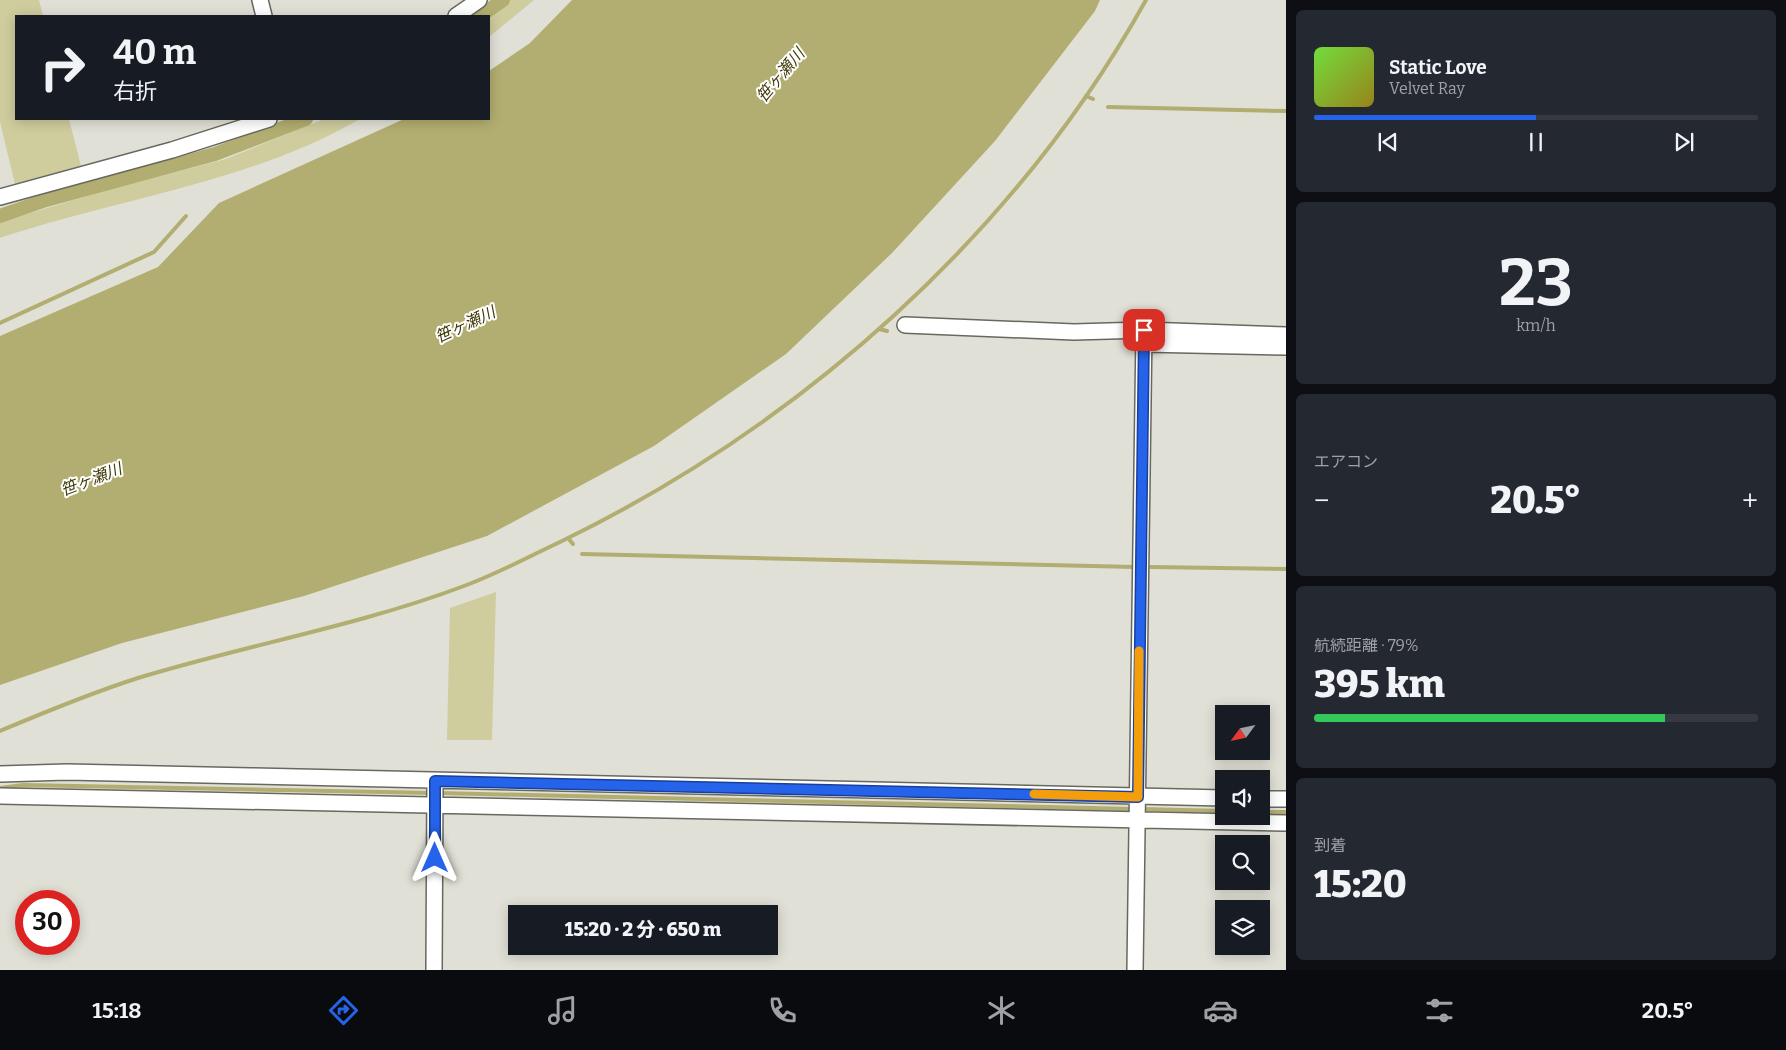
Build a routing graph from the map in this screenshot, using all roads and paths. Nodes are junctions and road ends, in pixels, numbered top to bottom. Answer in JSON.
{"nodes":[{"id":1,"x":260,"y":0,"type":"edge"},
{"id":2,"x":479,"y":0,"type":"edge"},
{"id":3,"x":264,"y":15,"type":"edge"},
{"id":4,"x":457,"y":15,"type":"edge"},
{"id":5,"x":266,"y":120,"type":"edge"},
{"id":6,"x":0,"y":197,"type":"edge"},
{"id":7,"x":904,"y":325,"type":"dead end"},
{"id":8,"x":1286,"y":335,"type":"edge"},
{"id":9,"x":1144,"y":338,"type":"junction"},
{"id":10,"x":1286,"y":347,"type":"edge"},
{"id":11,"x":0,"y":774,"type":"edge"},
{"id":12,"x":1,"y":792,"type":"edge"},
{"id":13,"x":435,"y":793,"type":"junction"},
{"id":14,"x":1215,"y":799,"type":"edge"},
{"id":15,"x":1270,"y":799,"type":"edge"},
{"id":16,"x":1286,"y":800,"type":"edge"},
{"id":17,"x":1138,"y":809,"type":"junction"},
{"id":18,"x":1286,"y":823,"type":"edge"},
{"id":19,"x":434,"y":970,"type":"edge"},
{"id":20,"x":1135,"y":970,"type":"edge"}],
"edges":[{"from":1,"to":3,"type":"street"},
{"from":2,"to":4,"type":"street"},
{"from":5,"to":6,"type":"street"},
{"from":7,"to":9,"type":"street"},
{"from":8,"to":9,"type":"street"},
{"from":9,"to":10,"type":"street"},
{"from":9,"to":17,"type":"street"},
{"from":11,"to":12,"type":"street"},
{"from":11,"to":13,"type":"street"},
{"from":12,"to":13,"type":"street"},
{"from":13,"to":17,"type":"street"},
{"from":13,"to":17,"type":"street"},
{"from":13,"to":19,"type":"street"},
{"from":14,"to":17,"type":"street"},
{"from":15,"to":16,"type":"street"},
{"from":17,"to":18,"type":"street"},
{"from":17,"to":20,"type":"street"}]}
